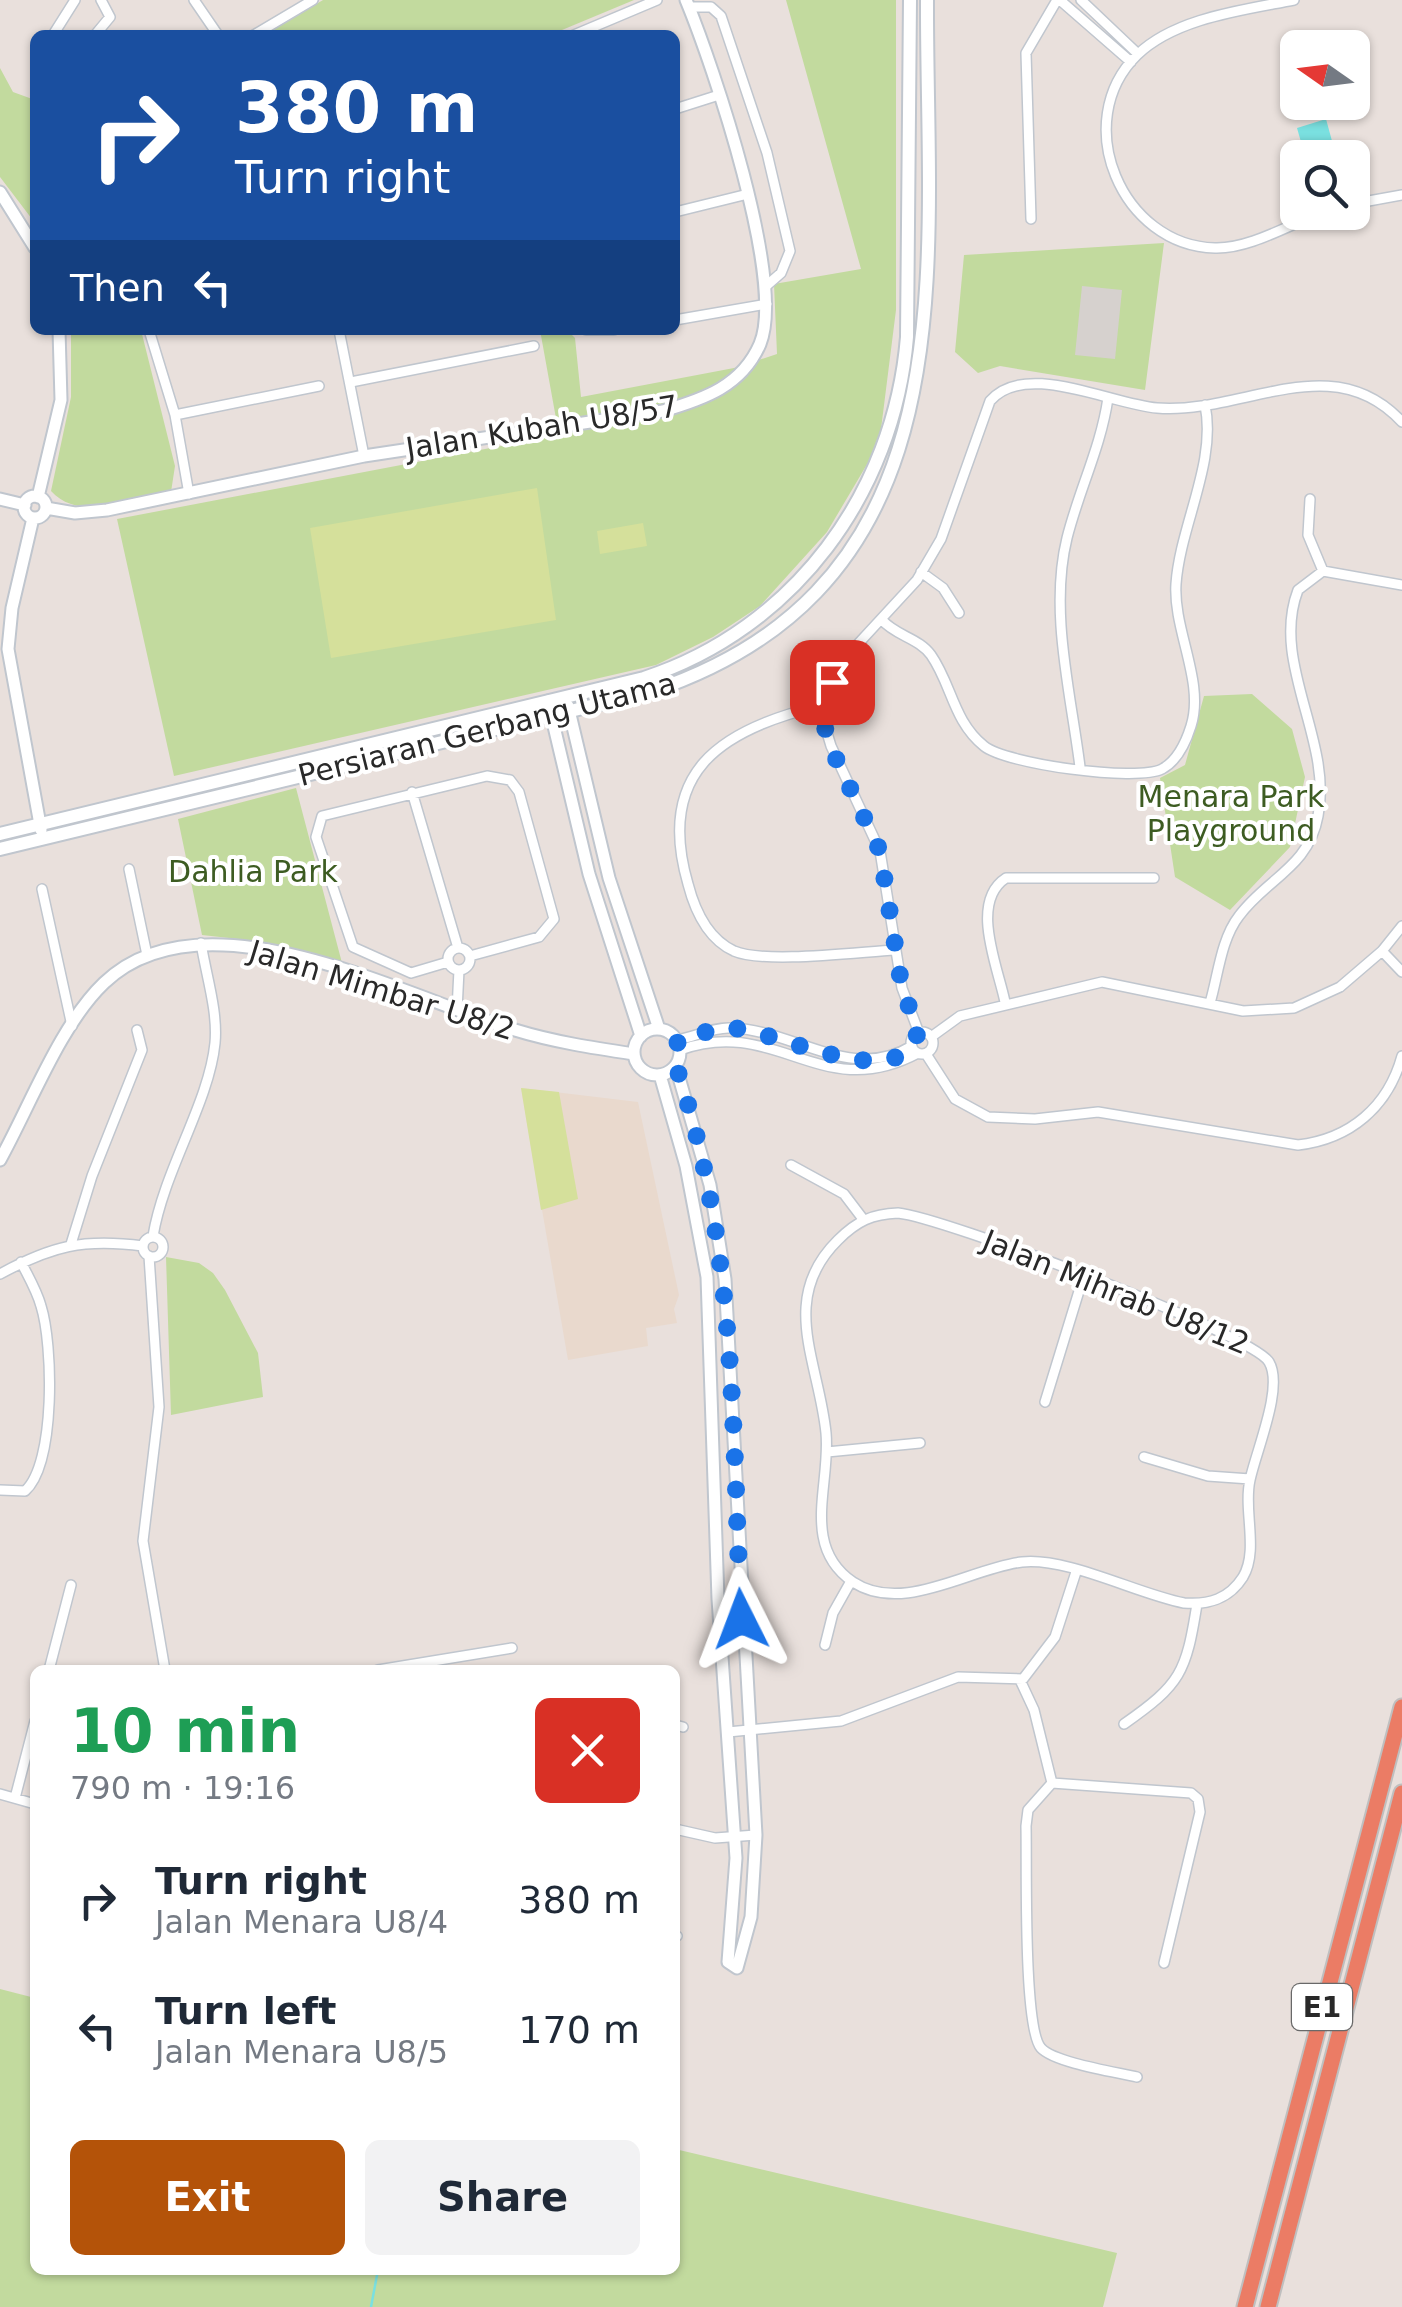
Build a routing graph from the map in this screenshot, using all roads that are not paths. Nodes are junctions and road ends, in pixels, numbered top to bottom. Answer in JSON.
{"nodes":[{"id":1,"x":75,"y":0,"type":"edge"},
{"id":2,"x":101,"y":0,"type":"edge"},
{"id":3,"x":194,"y":0,"type":"edge"},
{"id":4,"x":313,"y":0,"type":"edge"},
{"id":5,"x":657,"y":0,"type":"edge"},
{"id":6,"x":910,"y":0,"type":"edge"},
{"id":7,"x":927,"y":0,"type":"edge"},
{"id":8,"x":1060,"y":0,"type":"edge"},
{"id":9,"x":1081,"y":0,"type":"edge"},
{"id":10,"x":1294,"y":0,"type":"edge"},
{"id":11,"x":687,"y":3,"type":"edge"},
{"id":12,"x":56,"y":30,"type":"edge"},
{"id":13,"x":99,"y":30,"type":"edge"},
{"id":14,"x":215,"y":30,"type":"edge"},
{"id":15,"x":262,"y":30,"type":"edge"},
{"id":16,"x":586,"y":30,"type":"edge"},
{"id":17,"x":1134,"y":58,"type":"junction"},
{"id":18,"x":718,"y":95,"type":"junction"},
{"id":19,"x":680,"y":107,"type":"edge"},
{"id":20,"x":0,"y":192,"type":"edge"},
{"id":21,"x":748,"y":194,"type":"junction"},
{"id":22,"x":1402,"y":194,"type":"edge"},
{"id":23,"x":1370,"y":200,"type":"edge"},
{"id":24,"x":680,"y":211,"type":"edge"},
{"id":25,"x":1031,"y":218,"type":"dead end"},
{"id":26,"x":1280,"y":228,"type":"edge"},
{"id":27,"x":30,"y":240,"type":"edge"},
{"id":28,"x":766,"y":287,"type":"junction"},
{"id":29,"x":767,"y":304,"type":"junction"},
{"id":30,"x":680,"y":319,"type":"edge"},
{"id":31,"x":60,"y":335,"type":"edge"},
{"id":32,"x":151,"y":335,"type":"edge"},
{"id":33,"x":341,"y":335,"type":"edge"},
{"id":34,"x":534,"y":346,"type":"dead end"},
{"id":35,"x":350,"y":382,"type":"junction"},
{"id":36,"x":319,"y":386,"type":"dead end"},
{"id":37,"x":1108,"y":398,"type":"junction"},
{"id":38,"x":1205,"y":405,"type":"junction"},
{"id":39,"x":175,"y":415,"type":"junction"},
{"id":40,"x":1402,"y":422,"type":"edge"},
{"id":41,"x":364,"y":456,"type":"junction"},
{"id":42,"x":189,"y":494,"type":"junction"},
{"id":43,"x":38,"y":497,"type":"junction"},
{"id":44,"x":1310,"y":499,"type":"dead end"},
{"id":45,"x":0,"y":500,"type":"edge"},
{"id":46,"x":24,"y":505,"type":"junction"},
{"id":47,"x":46,"y":508,"type":"junction"},
{"id":48,"x":33,"y":518,"type":"junction"},
{"id":49,"x":1323,"y":570,"type":"junction"},
{"id":50,"x":921,"y":572,"type":"junction"},
{"id":51,"x":1402,"y":584,"type":"edge"},
{"id":52,"x":959,"y":613,"type":"dead end"},
{"id":53,"x":882,"y":620,"type":"junction"},
{"id":54,"x":566,"y":697,"type":"junction"},
{"id":55,"x":548,"y":701,"type":"junction"},
{"id":56,"x":819,"y":706,"type":"junction"},
{"id":57,"x":570,"y":712,"type":"junction"},
{"id":58,"x":552,"y":716,"type":"junction"},
{"id":59,"x":1080,"y":768,"type":"junction"},
{"id":60,"x":412,"y":792,"type":"junction"},
{"id":61,"x":39,"y":823,"type":"junction"},
{"id":62,"x":0,"y":834,"type":"edge"},
{"id":63,"x":42,"y":839,"type":"junction"},
{"id":64,"x":0,"y":850,"type":"edge"},
{"id":65,"x":128,"y":868,"type":"dead end"},
{"id":66,"x":1154,"y":878,"type":"dead end"},
{"id":67,"x":42,"y":889,"type":"dead end"},
{"id":68,"x":1402,"y":926,"type":"edge"},
{"id":69,"x":200,"y":943,"type":"junction"},
{"id":70,"x":458,"y":948,"type":"junction"},
{"id":71,"x":895,"y":950,"type":"junction"},
{"id":72,"x":1382,"y":951,"type":"junction"},
{"id":73,"x":147,"y":955,"type":"junction"},
{"id":74,"x":470,"y":956,"type":"junction"},
{"id":75,"x":448,"y":962,"type":"junction"},
{"id":76,"x":459,"y":970,"type":"junction"},
{"id":77,"x":1402,"y":972,"type":"edge"},
{"id":78,"x":1005,"y":1002,"type":"junction"},
{"id":79,"x":1210,"y":1003,"type":"junction"},
{"id":80,"x":457,"y":1010,"type":"junction"},
{"id":81,"x":72,"y":1026,"type":"junction"},
{"id":82,"x":659,"y":1029,"type":"junction"},
{"id":83,"x":137,"y":1030,"type":"dead end"},
{"id":84,"x":919,"y":1033,"type":"junction"},
{"id":85,"x":641,"y":1036,"type":"junction"},
{"id":86,"x":931,"y":1037,"type":"junction"},
{"id":87,"x":679,"y":1045,"type":"junction"},
{"id":88,"x":919,"y":1051,"type":"junction"},
{"id":89,"x":634,"y":1054,"type":"junction"},
{"id":90,"x":1402,"y":1056,"type":"edge"},
{"id":91,"x":676,"y":1066,"type":"junction"},
{"id":92,"x":660,"y":1075,"type":"junction"},
{"id":93,"x":1,"y":1155,"type":"edge"},
{"id":94,"x":791,"y":1165,"type":"dead end"},
{"id":95,"x":863,"y":1219,"type":"junction"},
{"id":96,"x":154,"y":1236,"type":"junction"},
{"id":97,"x":71,"y":1244,"type":"junction"},
{"id":98,"x":146,"y":1251,"type":"junction"},
{"id":99,"x":21,"y":1262,"type":"junction"},
{"id":100,"x":0,"y":1274,"type":"edge"},
{"id":101,"x":1083,"y":1278,"type":"junction"},
{"id":102,"x":1046,"y":1402,"type":"dead end"},
{"id":103,"x":920,"y":1443,"type":"dead end"},
{"id":104,"x":827,"y":1452,"type":"junction"},
{"id":105,"x":1144,"y":1457,"type":"dead end"},
{"id":106,"x":1250,"y":1479,"type":"junction"},
{"id":107,"x":0,"y":1490,"type":"edge"},
{"id":108,"x":1076,"y":1572,"type":"junction"},
{"id":109,"x":851,"y":1581,"type":"junction"},
{"id":110,"x":71,"y":1586,"type":"dead end"},
{"id":111,"x":1197,"y":1604,"type":"junction"},
{"id":112,"x":825,"y":1645,"type":"dead end"},
{"id":113,"x":512,"y":1648,"type":"dead end"},
{"id":114,"x":49,"y":1665,"type":"edge"},
{"id":115,"x":164,"y":1665,"type":"edge"},
{"id":116,"x":408,"y":1665,"type":"edge"},
{"id":117,"x":1020,"y":1680,"type":"junction"},
{"id":118,"x":1402,"y":1707,"type":"edge"},
{"id":119,"x":1124,"y":1724,"type":"dead end"},
{"id":120,"x":749,"y":1729,"type":"junction"},
{"id":121,"x":728,"y":1732,"type":"junction"},
{"id":122,"x":30,"y":1740,"type":"edge"},
{"id":123,"x":1052,"y":1783,"type":"junction"},
{"id":124,"x":1402,"y":1793,"type":"edge"},
{"id":125,"x":0,"y":1794,"type":"edge"},
{"id":126,"x":15,"y":1798,"type":"junction"},
{"id":127,"x":30,"y":1802,"type":"edge"},
{"id":128,"x":680,"y":1830,"type":"edge"},
{"id":129,"x":756,"y":1835,"type":"junction"},
{"id":130,"x":734,"y":1837,"type":"junction"},
{"id":131,"x":1164,"y":1963,"type":"dead end"},
{"id":132,"x":1137,"y":2077,"type":"dead end"},
{"id":133,"x":1245,"y":2307,"type":"edge"},
{"id":134,"x":1268,"y":2307,"type":"edge"}],
"edges":[{"from":1,"to":12,"type":"street"},
{"from":2,"to":13,"type":"street"},
{"from":3,"to":14,"type":"street"},
{"from":4,"to":15,"type":"street"},
{"from":5,"to":16,"type":"street"},
{"from":6,"to":54,"type":"main road","name":"Persiaran Gerbang Utama"},
{"from":7,"to":57,"type":"main road","name":"Persiaran Gerbang Utama"},
{"from":8,"to":17,"type":"street"},
{"from":8,"to":25,"type":"street"},
{"from":9,"to":17,"type":"street"},
{"from":10,"to":17,"type":"street"},
{"from":11,"to":18,"type":"street","name":"Jalan Kubah U8/57"},
{"from":11,"to":28,"type":"street"},
{"from":17,"to":26,"type":"street"},
{"from":18,"to":19,"type":"street"},
{"from":18,"to":21,"type":"street","name":"Jalan Kubah U8/57"},
{"from":20,"to":27,"type":"street"},
{"from":21,"to":24,"type":"street"},
{"from":21,"to":28,"type":"street","name":"Jalan Kubah U8/57"},
{"from":22,"to":23,"type":"street"},
{"from":28,"to":29,"type":"street","name":"Jalan Kubah U8/57"},
{"from":29,"to":30,"type":"street"},
{"from":29,"to":41,"type":"street","name":"Jalan Kubah U8/57"},
{"from":31,"to":43,"type":"street"},
{"from":32,"to":39,"type":"street"},
{"from":33,"to":35,"type":"street"},
{"from":34,"to":35,"type":"street"},
{"from":35,"to":41,"type":"street"},
{"from":36,"to":39,"type":"street"},
{"from":37,"to":38,"type":"street"},
{"from":37,"to":50,"type":"street"},
{"from":37,"to":59,"type":"street"},
{"from":38,"to":40,"type":"street"},
{"from":38,"to":59,"type":"street"},
{"from":39,"to":42,"type":"street"},
{"from":41,"to":42,"type":"street","name":"Jalan Kubah U8/57"},
{"from":42,"to":47,"type":"street","name":"Jalan Kubah U8/57"},
{"from":43,"to":46,"type":"street"},
{"from":43,"to":47,"type":"street"},
{"from":44,"to":49,"type":"street"},
{"from":45,"to":46,"type":"street"},
{"from":46,"to":48,"type":"street"},
{"from":47,"to":48,"type":"street"},
{"from":48,"to":61,"type":"street"},
{"from":49,"to":51,"type":"street"},
{"from":49,"to":79,"type":"street"},
{"from":50,"to":52,"type":"street"},
{"from":50,"to":53,"type":"street"},
{"from":53,"to":56,"type":"street"},
{"from":53,"to":59,"type":"street"},
{"from":54,"to":55,"type":"main road","name":"Persiaran Gerbang Utama"},
{"from":54,"to":57,"type":"street"},
{"from":55,"to":58,"type":"street"},
{"from":55,"to":61,"type":"main road","name":"Persiaran Gerbang Utama"},
{"from":56,"to":71,"type":"street"},
{"from":56,"to":71,"type":"street"},
{"from":57,"to":58,"type":"main road","name":"Persiaran Gerbang Utama"},
{"from":57,"to":82,"type":"street"},
{"from":58,"to":63,"type":"main road","name":"Persiaran Gerbang Utama"},
{"from":58,"to":85,"type":"street"},
{"from":60,"to":70,"type":"street"},
{"from":60,"to":74,"type":"street"},
{"from":60,"to":75,"type":"street"},
{"from":61,"to":62,"type":"main road","name":"Persiaran Gerbang Utama"},
{"from":61,"to":63,"type":"street"},
{"from":63,"to":64,"type":"main road","name":"Persiaran Gerbang Utama"},
{"from":65,"to":73,"type":"street"},
{"from":66,"to":78,"type":"street"},
{"from":67,"to":81,"type":"street"},
{"from":68,"to":72,"type":"street"},
{"from":69,"to":73,"type":"street","name":"Jalan Mimbar U8/2"},
{"from":69,"to":80,"type":"street","name":"Jalan Mimbar U8/2"},
{"from":69,"to":96,"type":"street"},
{"from":70,"to":74,"type":"street"},
{"from":70,"to":75,"type":"street"},
{"from":71,"to":84,"type":"street"},
{"from":72,"to":77,"type":"street"},
{"from":72,"to":79,"type":"street"},
{"from":73,"to":81,"type":"street","name":"Jalan Mimbar U8/2"},
{"from":74,"to":76,"type":"street"},
{"from":75,"to":76,"type":"street"},
{"from":76,"to":80,"type":"street"},
{"from":78,"to":79,"type":"street"},
{"from":78,"to":86,"type":"street"},
{"from":80,"to":89,"type":"street","name":"Jalan Mimbar U8/2"},
{"from":81,"to":93,"type":"street","name":"Jalan Mimbar U8/2"},
{"from":82,"to":85,"type":"street"},
{"from":82,"to":87,"type":"street"},
{"from":83,"to":97,"type":"street"},
{"from":84,"to":86,"type":"street"},
{"from":84,"to":88,"type":"street"},
{"from":85,"to":89,"type":"street"},
{"from":86,"to":88,"type":"street"},
{"from":87,"to":88,"type":"street"},
{"from":87,"to":91,"type":"street"},
{"from":88,"to":90,"type":"street"},
{"from":89,"to":92,"type":"street"},
{"from":91,"to":92,"type":"street"},
{"from":91,"to":120,"type":"street"},
{"from":92,"to":121,"type":"street"},
{"from":94,"to":95,"type":"street"},
{"from":95,"to":101,"type":"street","name":"Jalan Mihrab U8/12"},
{"from":95,"to":104,"type":"street"},
{"from":96,"to":98,"type":"street"},
{"from":96,"to":98,"type":"street"},
{"from":97,"to":98,"type":"street"},
{"from":97,"to":99,"type":"street"},
{"from":98,"to":115,"type":"street"},
{"from":99,"to":100,"type":"street"},
{"from":99,"to":107,"type":"street"},
{"from":101,"to":102,"type":"street"},
{"from":101,"to":106,"type":"street","name":"Jalan Mihrab U8/12"},
{"from":103,"to":104,"type":"street"},
{"from":104,"to":109,"type":"street"},
{"from":105,"to":106,"type":"street"},
{"from":106,"to":111,"type":"street","name":"Jalan Mihrab U8/12"},
{"from":108,"to":109,"type":"street"},
{"from":108,"to":111,"type":"street"},
{"from":108,"to":117,"type":"street"},
{"from":109,"to":112,"type":"street"},
{"from":110,"to":114,"type":"street"},
{"from":111,"to":119,"type":"street"},
{"from":113,"to":116,"type":"street"},
{"from":117,"to":120,"type":"street"},
{"from":117,"to":123,"type":"street"},
{"from":118,"to":133,"type":"highway","number":"E1"},
{"from":120,"to":121,"type":"street"},
{"from":120,"to":129,"type":"street"},
{"from":121,"to":130,"type":"street"},
{"from":122,"to":126,"type":"street"},
{"from":123,"to":131,"type":"street"},
{"from":123,"to":132,"type":"street"},
{"from":124,"to":134,"type":"highway","number":"E1"},
{"from":125,"to":126,"type":"street"},
{"from":126,"to":127,"type":"street"},
{"from":128,"to":130,"type":"street"},
{"from":129,"to":130,"type":"street"},
{"from":129,"to":130,"type":"street"}]}
